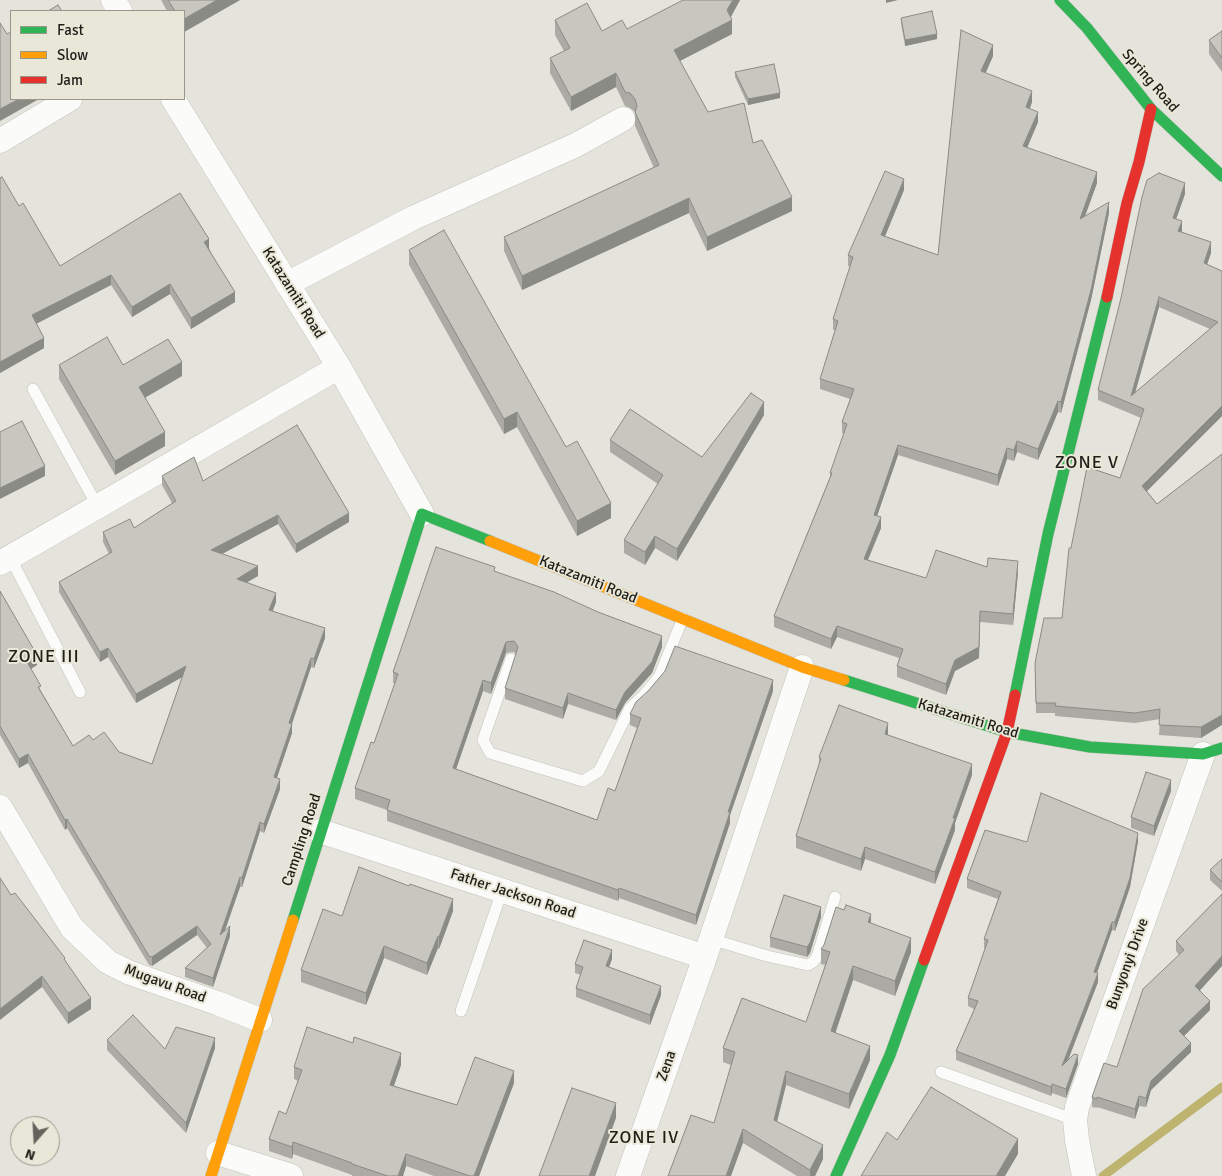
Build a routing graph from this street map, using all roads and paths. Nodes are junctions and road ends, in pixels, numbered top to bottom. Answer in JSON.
{"nodes":[{"id":1,"x":1060,"y":0,"type":"edge"},
{"id":2,"x":68,"y":100,"type":"edge"},
{"id":3,"x":174,"y":100,"type":"edge"},
{"id":4,"x":1151,"y":109,"type":"junction"},
{"id":5,"x":623,"y":119,"type":"dead end"},
{"id":6,"x":0,"y":141,"type":"edge"},
{"id":7,"x":1222,"y":176,"type":"edge"},
{"id":8,"x":287,"y":284,"type":"junction"},
{"id":9,"x":339,"y":367,"type":"junction"},
{"id":10,"x":33,"y":390,"type":"dead end"},
{"id":11,"x":98,"y":507,"type":"junction"},
{"id":12,"x":422,"y":514,"type":"junction"},
{"id":13,"x":5,"y":560,"type":"edge"},
{"id":14,"x":684,"y":618,"type":"junction"},
{"id":15,"x":511,"y":659,"type":"dead end"},
{"id":16,"x":802,"y":667,"type":"junction"},
{"id":17,"x":80,"y":692,"type":"dead end"},
{"id":18,"x":1007,"y":732,"type":"junction"},
{"id":19,"x":1212,"y":751,"type":"edge"},
{"id":20,"x":0,"y":807,"type":"edge"},
{"id":21,"x":320,"y":832,"type":"junction"},
{"id":22,"x":502,"y":891,"type":"junction"},
{"id":23,"x":835,"y":897,"type":"dead end"},
{"id":24,"x":708,"y":948,"type":"junction"},
{"id":25,"x":461,"y":1011,"type":"dead end"},
{"id":26,"x":260,"y":1020,"type":"junction"},
{"id":27,"x":941,"y":1072,"type":"dead end"},
{"id":28,"x":1075,"y":1120,"type":"junction"},
{"id":29,"x":218,"y":1153,"type":"junction"},
{"id":30,"x":211,"y":1176,"type":"edge"},
{"id":31,"x":291,"y":1176,"type":"edge"},
{"id":32,"x":628,"y":1176,"type":"edge"},
{"id":33,"x":836,"y":1176,"type":"edge"},
{"id":34,"x":1084,"y":1176,"type":"edge"}],
"edges":[{"from":1,"to":4,"type":"street","name":"Spring Road"},
{"from":2,"to":6,"type":"street"},
{"from":3,"to":8,"type":"street","name":"Katazamiti Road"},
{"from":4,"to":7,"type":"street","name":"Spring Road"},
{"from":4,"to":18,"type":"street"},
{"from":5,"to":8,"type":"street"},
{"from":8,"to":9,"type":"street","name":"Katazamiti Road"},
{"from":9,"to":11,"type":"street"},
{"from":9,"to":12,"type":"street","name":"Katazamiti Road"},
{"from":10,"to":11,"type":"lane"},
{"from":11,"to":13,"type":"street"},
{"from":12,"to":14,"type":"street","name":"Katazamiti Road"},
{"from":12,"to":21,"type":"street","name":"Campling Road"},
{"from":13,"to":17,"type":"lane"},
{"from":14,"to":15,"type":"lane"},
{"from":14,"to":16,"type":"street","name":"Katazamiti Road"},
{"from":16,"to":18,"type":"street","name":"Katazamiti Road"},
{"from":16,"to":24,"type":"street","name":"Zena"},
{"from":18,"to":19,"type":"street","name":"Katazamiti Road"},
{"from":18,"to":33,"type":"street"},
{"from":19,"to":28,"type":"street","name":"Bunyonyi Drive"},
{"from":20,"to":26,"type":"street","name":"Mugavu Road"},
{"from":21,"to":22,"type":"street","name":"Father Jackson Road"},
{"from":21,"to":26,"type":"street","name":"Campling Road"},
{"from":22,"to":24,"type":"street","name":"Father Jackson Road"},
{"from":22,"to":25,"type":"lane"},
{"from":23,"to":24,"type":"lane"},
{"from":24,"to":32,"type":"street","name":"Zena"},
{"from":26,"to":29,"type":"street","name":"Campling Road"},
{"from":27,"to":28,"type":"lane"},
{"from":28,"to":34,"type":"street","name":"Bunyonyi Drive"},
{"from":29,"to":30,"type":"street","name":"Campling Road"},
{"from":29,"to":31,"type":"street"}]}
